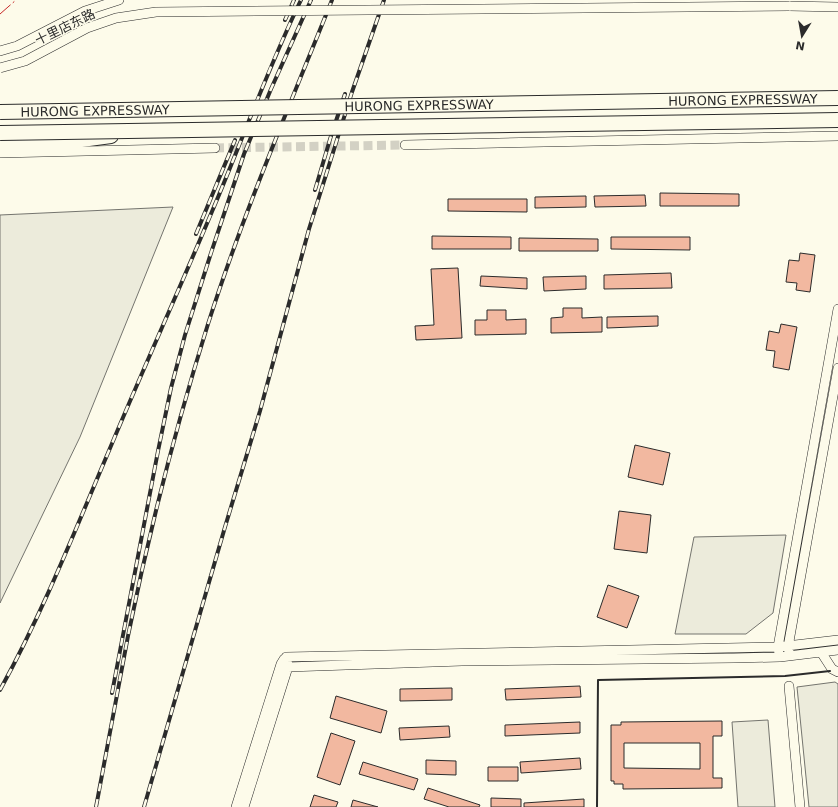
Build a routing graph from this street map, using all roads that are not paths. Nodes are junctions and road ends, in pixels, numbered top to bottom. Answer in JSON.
{"nodes":[{"id":1,"x":119,"y":0,"type":"edge"},
{"id":2,"x":838,"y":6,"type":"edge"},
{"id":3,"x":0,"y":51,"type":"edge"},
{"id":4,"x":0,"y":68,"type":"edge"},
{"id":5,"x":838,"y":98,"type":"edge"},
{"id":6,"x":0,"y":108,"type":"edge"},
{"id":7,"x":0,"y":112,"type":"edge"},
{"id":8,"x":32,"y":112,"type":"junction"},
{"id":9,"x":838,"y":120,"type":"edge"},
{"id":10,"x":156,"y":129,"type":"junction"},
{"id":11,"x":0,"y":133,"type":"edge"},
{"id":12,"x":838,"y":136,"type":"edge"},
{"id":13,"x":0,"y":143,"type":"edge"},
{"id":14,"x":405,"y":144,"type":"tunnel mouth"},
{"id":15,"x":215,"y":148,"type":"tunnel mouth"},
{"id":16,"x":0,"y":153,"type":"edge"},
{"id":17,"x":838,"y":309,"type":"edge"},
{"id":18,"x":838,"y":368,"type":"edge"},
{"id":19,"x":838,"y":640,"type":"edge"},
{"id":20,"x":778,"y":647,"type":"junction"},
{"id":21,"x":838,"y":650,"type":"edge"},
{"id":22,"x":789,"y":651,"type":"junction"},
{"id":23,"x":821,"y":652,"type":"junction"},
{"id":24,"x":780,"y":657,"type":"junction"},
{"id":25,"x":285,"y":663,"type":"junction"},
{"id":26,"x":838,"y":672,"type":"edge"},
{"id":27,"x":789,"y":686,"type":"dead end"},
{"id":28,"x":236,"y":807,"type":"edge"},
{"id":29,"x":244,"y":807,"type":"edge"},
{"id":30,"x":800,"y":807,"type":"edge"}],
"edges":[{"from":1,"to":3,"type":"street","name":"十里店东路"},
{"from":2,"to":4,"type":"street","name":"十里店东路","bridge":true},
{"from":5,"to":8,"type":"highway","name":"HURONG EXPRESSWAY","bridge":true},
{"from":6,"to":8,"type":"highway","bridge":true},
{"from":7,"to":8,"type":"highway","name":"HURONG EXPRESSWAY","bridge":true},
{"from":9,"to":10,"type":"highway","name":"HURONG EXPRESSWAY","bridge":true},
{"from":10,"to":11,"type":"highway","name":"HURONG EXPRESSWAY","bridge":true},
{"from":10,"to":13,"type":"highway","bridge":true},
{"from":12,"to":14,"type":"street"},
{"from":15,"to":16,"type":"street"},
{"from":17,"to":20,"type":"street"},
{"from":18,"to":22,"type":"street"},
{"from":19,"to":22,"type":"street"},
{"from":20,"to":22,"type":"street"},
{"from":20,"to":24,"type":"street"},
{"from":20,"to":25,"type":"street"},
{"from":21,"to":23,"type":"street"},
{"from":22,"to":23,"type":"street"},
{"from":22,"to":24,"type":"street"},
{"from":23,"to":26,"type":"street"},
{"from":24,"to":25,"type":"street"},
{"from":25,"to":28,"type":"street"},
{"from":25,"to":29,"type":"street"},
{"from":27,"to":30,"type":"street"}]}
